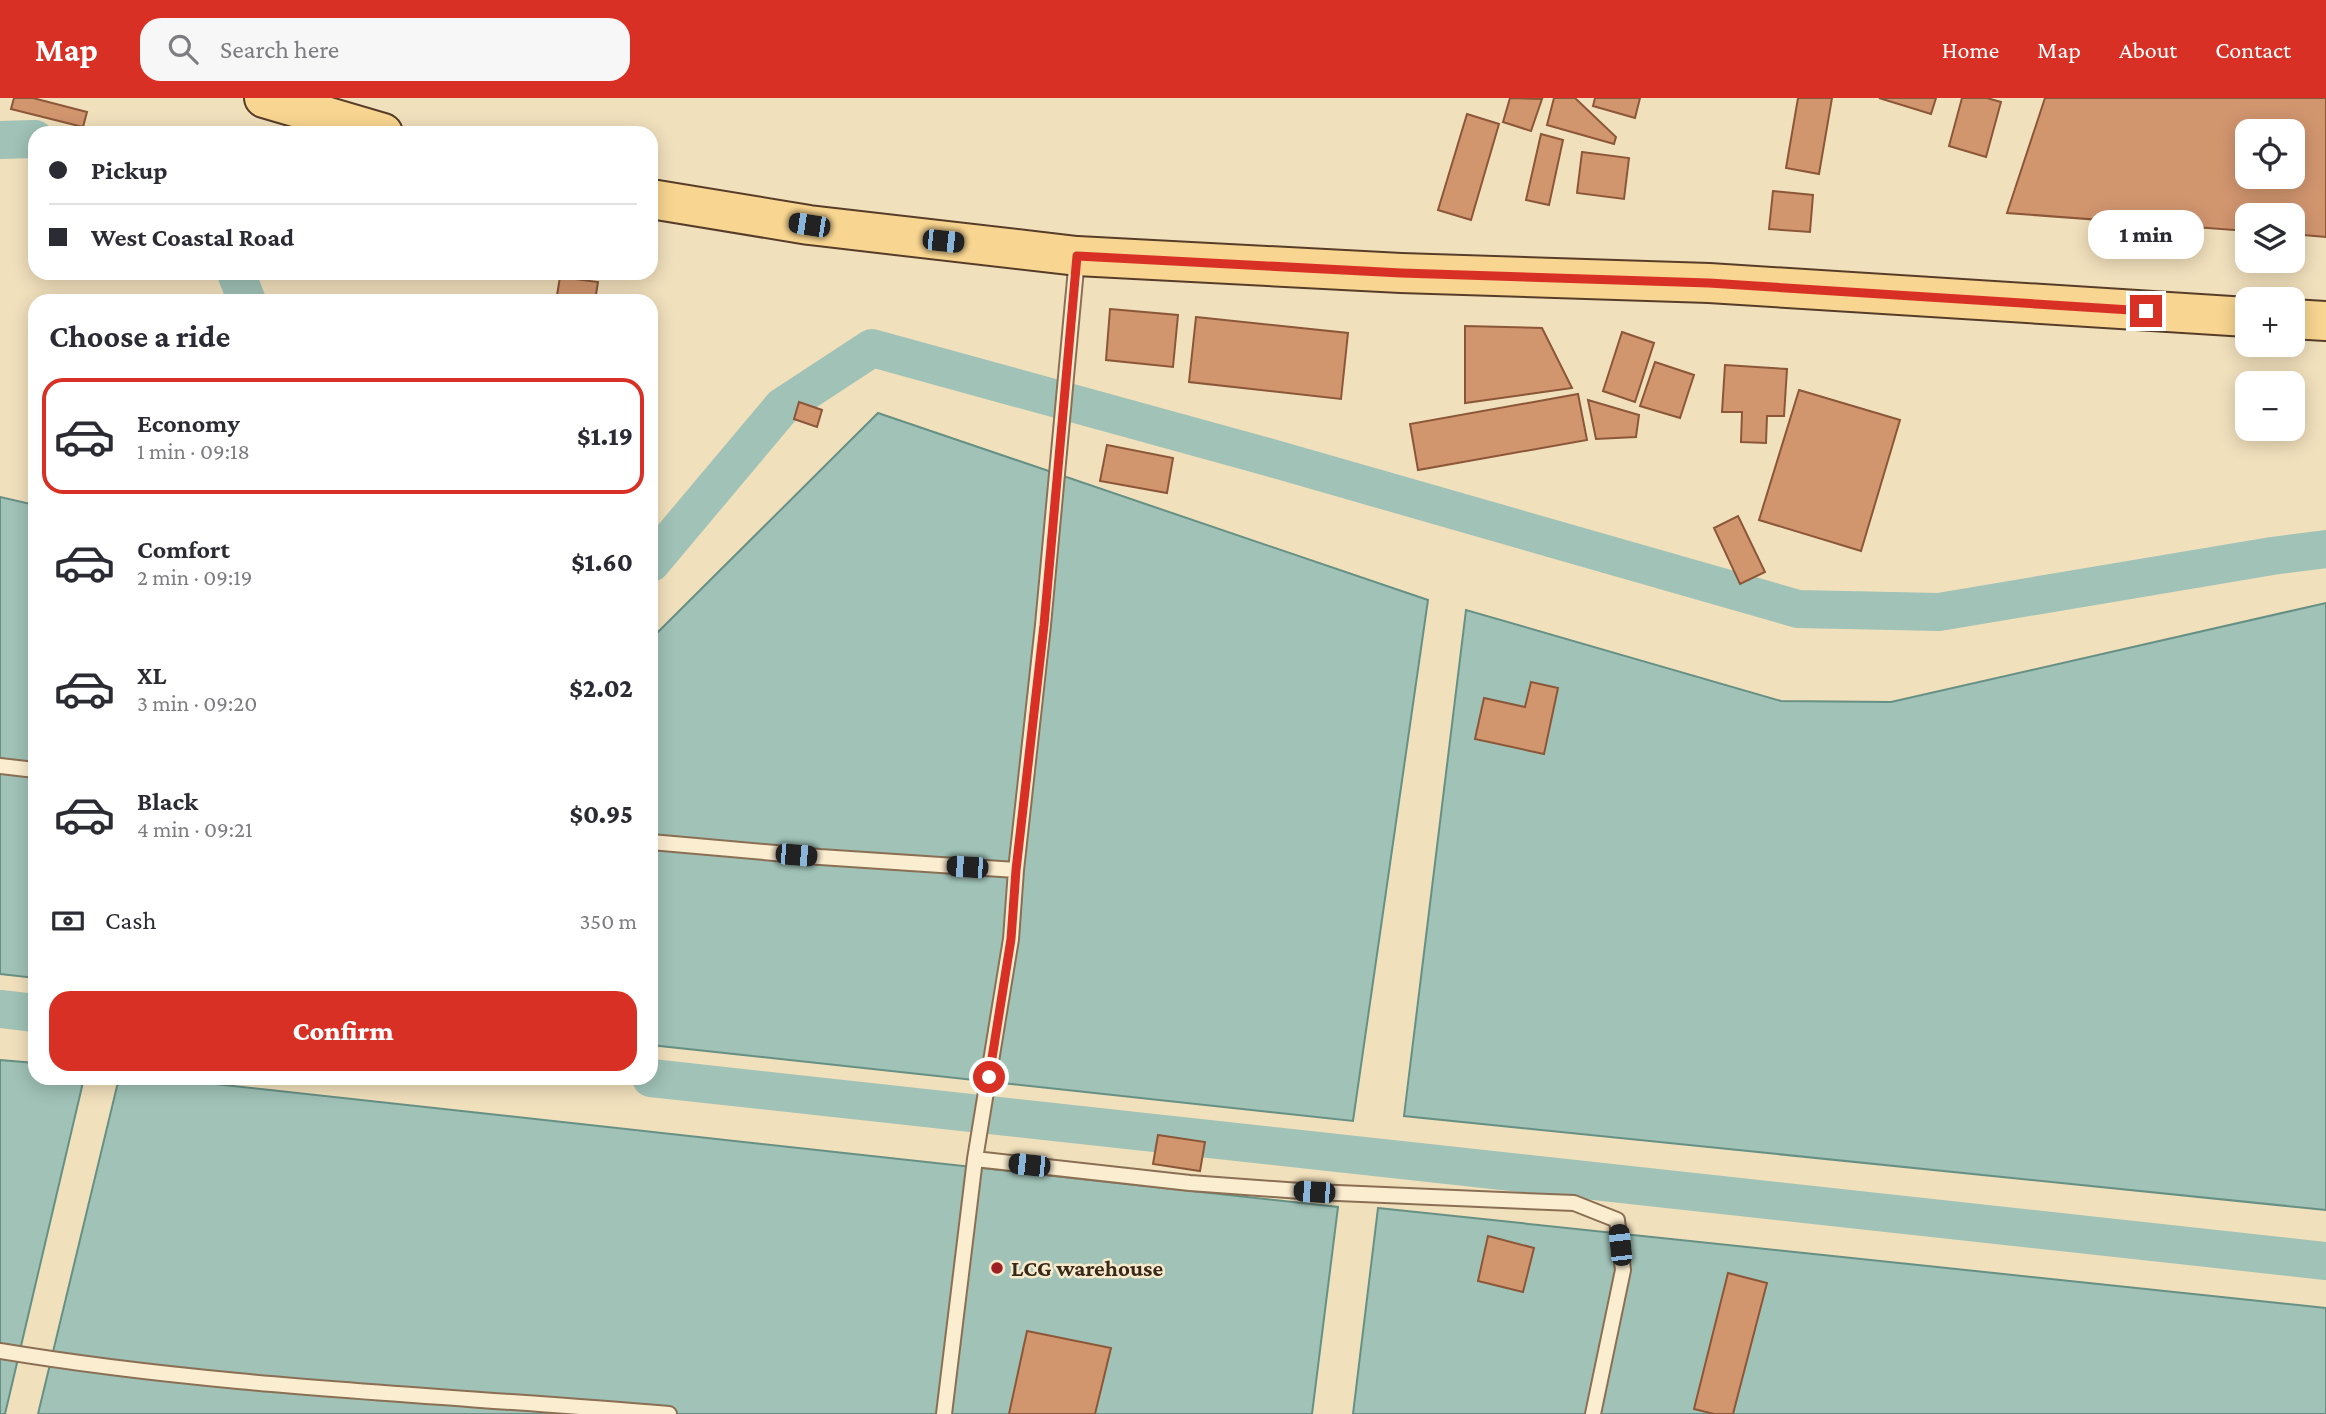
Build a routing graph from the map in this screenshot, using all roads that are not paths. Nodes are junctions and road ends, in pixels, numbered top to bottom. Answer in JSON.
{"nodes":[{"id":1,"x":264,"y":98,"type":"edge"},
{"id":2,"x":359,"y":126,"type":"edge"},
{"id":3,"x":658,"y":200,"type":"edge"},
{"id":4,"x":1077,"y":256,"type":"junction"},
{"id":5,"x":2235,"y":316,"type":"edge"},
{"id":6,"x":2305,"y":320,"type":"edge"},
{"id":7,"x":2326,"y":321,"type":"edge"},
{"id":8,"x":0,"y":766,"type":"edge"},
{"id":9,"x":28,"y":769,"type":"edge"},
{"id":10,"x":658,"y":843,"type":"edge"},
{"id":11,"x":1016,"y":870,"type":"junction"},
{"id":12,"x":975,"y":1159,"type":"junction"},
{"id":13,"x":0,"y":1351,"type":"edge"},
{"id":14,"x":669,"y":1414,"type":"edge"},
{"id":15,"x":944,"y":1414,"type":"edge"},
{"id":16,"x":1593,"y":1414,"type":"edge"}],
"edges":[{"from":1,"to":2,"type":"main road"},
{"from":3,"to":4,"type":"main road"},
{"from":4,"to":5,"type":"main road"},
{"from":4,"to":11,"type":"lane"},
{"from":6,"to":7,"type":"main road"},
{"from":8,"to":9,"type":"lane"},
{"from":10,"to":11,"type":"lane"},
{"from":11,"to":12,"type":"lane"},
{"from":12,"to":15,"type":"lane"},
{"from":12,"to":16,"type":"lane"},
{"from":13,"to":14,"type":"lane"}]}
